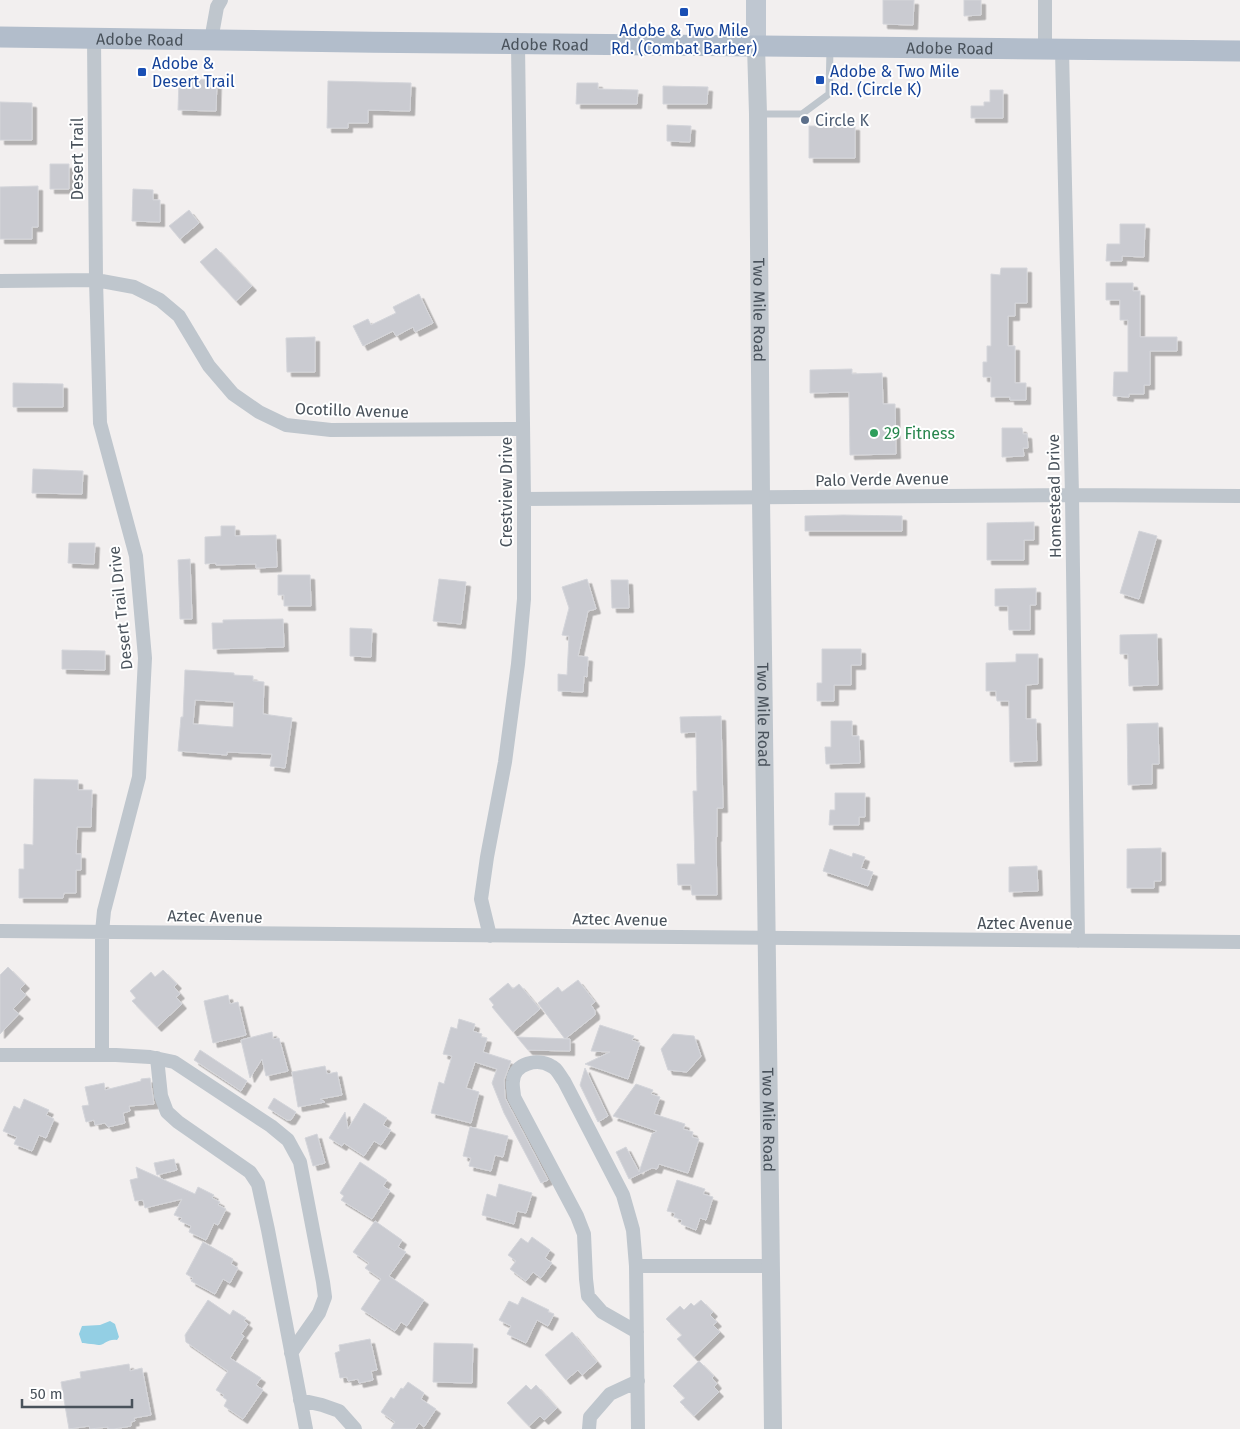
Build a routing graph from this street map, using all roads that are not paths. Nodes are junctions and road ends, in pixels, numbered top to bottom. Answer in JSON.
{"nodes":[{"id":1,"x":221,"y":0,"type":"edge"},
{"id":2,"x":756,"y":0,"type":"edge"},
{"id":3,"x":1045,"y":0,"type":"edge"},
{"id":4,"x":0,"y":37,"type":"edge"},
{"id":5,"x":94,"y":38,"type":"junction"},
{"id":6,"x":211,"y":40,"type":"junction"},
{"id":7,"x":518,"y":44,"type":"junction"},
{"id":8,"x":756,"y":46,"type":"junction"},
{"id":9,"x":830,"y":47,"type":"junction"},
{"id":10,"x":1053,"y":50,"type":"junction"},
{"id":11,"x":1240,"y":51,"type":"edge"},
{"id":12,"x":758,"y":114,"type":"junction"},
{"id":13,"x":96,"y":280,"type":"junction"},
{"id":14,"x":0,"y":281,"type":"edge"},
{"id":15,"x":523,"y":429,"type":"junction"},
{"id":16,"x":1072,"y":494,"type":"junction"},
{"id":17,"x":1240,"y":496,"type":"edge"},
{"id":18,"x":761,"y":498,"type":"junction"},
{"id":19,"x":524,"y":499,"type":"junction"},
{"id":20,"x":0,"y":931,"type":"edge"},
{"id":21,"x":102,"y":932,"type":"junction"},
{"id":22,"x":490,"y":936,"type":"junction"},
{"id":23,"x":766,"y":938,"type":"junction"},
{"id":24,"x":1078,"y":941,"type":"junction"},
{"id":25,"x":1240,"y":942,"type":"edge"},
{"id":26,"x":0,"y":1055,"type":"edge"},
{"id":27,"x":102,"y":1055,"type":"junction"},
{"id":28,"x":157,"y":1058,"type":"junction"},
{"id":29,"x":636,"y":1266,"type":"junction"},
{"id":30,"x":770,"y":1266,"type":"junction"},
{"id":31,"x":637,"y":1332,"type":"junction"},
{"id":32,"x":291,"y":1353,"type":"junction"},
{"id":33,"x":638,"y":1381,"type":"junction"},
{"id":34,"x":300,"y":1400,"type":"junction"},
{"id":35,"x":306,"y":1429,"type":"edge"},
{"id":36,"x":355,"y":1429,"type":"edge"},
{"id":37,"x":588,"y":1429,"type":"edge"},
{"id":38,"x":638,"y":1429,"type":"edge"},
{"id":39,"x":773,"y":1429,"type":"edge"}],
"edges":[{"from":1,"to":6,"type":"street"},
{"from":2,"to":8,"type":"main road","name":"Two Mile Road"},
{"from":3,"to":10,"type":"street","name":"Homestead Drive"},
{"from":4,"to":5,"type":"main road","name":"Adobe Road"},
{"from":5,"to":6,"type":"main road","name":"Adobe Road"},
{"from":5,"to":13,"type":"street","name":"Desert Trail"},
{"from":6,"to":7,"type":"main road","name":"Adobe Road"},
{"from":7,"to":8,"type":"main road","name":"Adobe Road"},
{"from":7,"to":15,"type":"street","name":"Crestview Drive"},
{"from":8,"to":9,"type":"main road","name":"Adobe Road"},
{"from":8,"to":12,"type":"street","name":"Two Mile Road"},
{"from":9,"to":10,"type":"main road","name":"Adobe Road"},
{"from":9,"to":12,"type":"lane"},
{"from":10,"to":11,"type":"main road","name":"Adobe Road"},
{"from":10,"to":16,"type":"street","name":"Homestead Drive"},
{"from":12,"to":18,"type":"street","name":"Two Mile Road"},
{"from":13,"to":14,"type":"street","name":"Ocotillo Avenue"},
{"from":13,"to":15,"type":"street","name":"Ocotillo Avenue"},
{"from":13,"to":21,"type":"street","name":"Desert Trail Drive"},
{"from":15,"to":19,"type":"street","name":"Crestview Drive"},
{"from":16,"to":17,"type":"street","name":"Palo Verde Avenue"},
{"from":16,"to":18,"type":"street","name":"Palo Verde Avenue"},
{"from":16,"to":24,"type":"street","name":"Homestead Drive"},
{"from":18,"to":19,"type":"street","name":"Palo Verde Avenue"},
{"from":18,"to":23,"type":"street","name":"Two Mile Road"},
{"from":19,"to":22,"type":"street","name":"Crestview Drive"},
{"from":20,"to":21,"type":"street","name":"Aztec Avenue"},
{"from":21,"to":22,"type":"street","name":"Aztec Avenue"},
{"from":21,"to":27,"type":"street","name":"Desert Trail Drive"},
{"from":22,"to":23,"type":"street","name":"Aztec Avenue"},
{"from":23,"to":24,"type":"street","name":"Aztec Avenue"},
{"from":23,"to":30,"type":"street","name":"Two Mile Road"},
{"from":24,"to":25,"type":"street","name":"Aztec Avenue"},
{"from":26,"to":27,"type":"street"},
{"from":27,"to":28,"type":"street"},
{"from":28,"to":32,"type":"street"},
{"from":28,"to":32,"type":"street"},
{"from":29,"to":30,"type":"street"},
{"from":29,"to":31,"type":"street"},
{"from":29,"to":31,"type":"street"},
{"from":30,"to":39,"type":"street","name":"Two Mile Road"},
{"from":31,"to":33,"type":"street"},
{"from":32,"to":34,"type":"street"},
{"from":33,"to":37,"type":"street"},
{"from":33,"to":38,"type":"street"},
{"from":34,"to":35,"type":"street"},
{"from":34,"to":36,"type":"street"}]}
